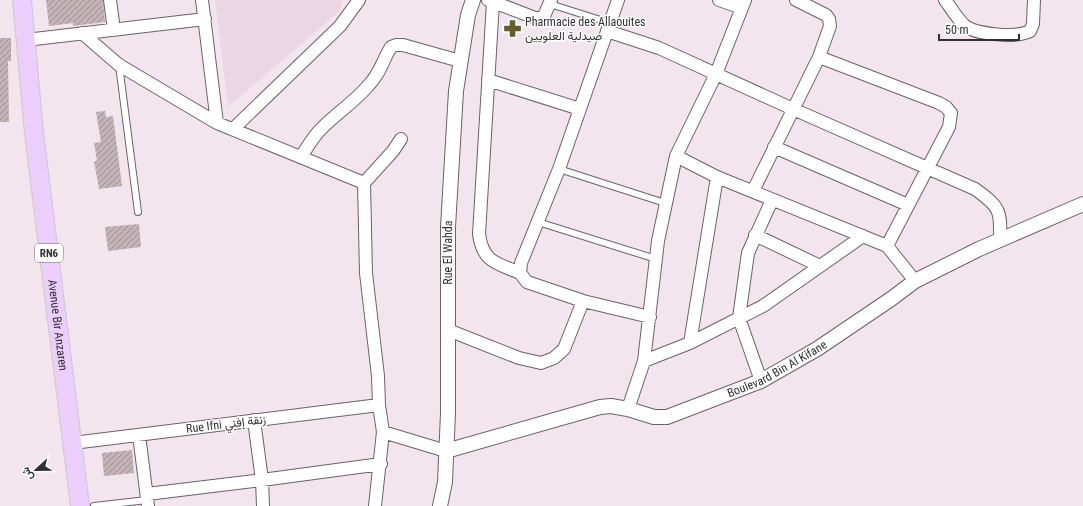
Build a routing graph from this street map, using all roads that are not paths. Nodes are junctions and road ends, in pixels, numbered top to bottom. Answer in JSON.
{"nodes":[{"id":1,"x":22,"y":0,"type":"edge"},
{"id":2,"x":110,"y":0,"type":"edge"},
{"id":3,"x":202,"y":0,"type":"edge"},
{"id":4,"x":359,"y":0,"type":"edge"},
{"id":5,"x":464,"y":0,"type":"edge"},
{"id":6,"x":473,"y":0,"type":"edge"},
{"id":7,"x":618,"y":0,"type":"edge"},
{"id":8,"x":719,"y":0,"type":"edge"},
{"id":9,"x":796,"y":0,"type":"edge"},
{"id":10,"x":945,"y":0,"type":"edge"},
{"id":11,"x":1034,"y":0,"type":"edge"},
{"id":12,"x":490,"y":1,"type":"edge"},
{"id":13,"x":551,"y":2,"type":"edge"},
{"id":14,"x":744,"y":4,"type":"edge"},
{"id":15,"x":468,"y":15,"type":"junction"},
{"id":16,"x":204,"y":19,"type":"junction"},
{"id":17,"x":608,"y":27,"type":"junction"},
{"id":18,"x":114,"y":30,"type":"junction"},
{"id":19,"x":82,"y":34,"type":"junction"},
{"id":20,"x":26,"y":40,"type":"junction"},
{"id":21,"x":819,"y":57,"type":"junction"},
{"id":22,"x":460,"y":61,"type":"junction"},
{"id":23,"x":119,"y":65,"type":"junction"},
{"id":24,"x":716,"y":74,"type":"junction"},
{"id":25,"x":488,"y":80,"type":"junction"},
{"id":26,"x":580,"y":109,"type":"junction"},
{"id":27,"x":793,"y":109,"type":"junction"},
{"id":28,"x":217,"y":123,"type":"junction"},
{"id":29,"x":233,"y":129,"type":"junction"},
{"id":30,"x":401,"y":139,"type":"dead end"},
{"id":31,"x":774,"y":147,"type":"junction"},
{"id":32,"x":676,"y":156,"type":"junction"},
{"id":33,"x":301,"y":157,"type":"junction"},
{"id":34,"x":927,"y":167,"type":"junction"},
{"id":35,"x":559,"y":169,"type":"junction"},
{"id":36,"x":716,"y":177,"type":"junction"},
{"id":37,"x":364,"y":183,"type":"junction"},
{"id":38,"x":752,"y":191,"type":"junction"},
{"id":39,"x":772,"y":200,"type":"junction"},
{"id":40,"x":665,"y":203,"type":"junction"},
{"id":41,"x":1083,"y":204,"type":"edge"},
{"id":42,"x":908,"y":205,"type":"junction"},
{"id":43,"x":138,"y":212,"type":"dead end"},
{"id":44,"x":538,"y":222,"type":"junction"},
{"id":45,"x":755,"y":235,"type":"junction"},
{"id":46,"x":863,"y":236,"type":"junction"},
{"id":47,"x":1000,"y":240,"type":"junction"},
{"id":48,"x":887,"y":246,"type":"junction"},
{"id":49,"x":656,"y":259,"type":"junction"},
{"id":50,"x":820,"y":266,"type":"junction"},
{"id":51,"x":520,"y":273,"type":"junction"},
{"id":52,"x":915,"y":281,"type":"junction"},
{"id":53,"x":583,"y":301,"type":"junction"},
{"id":54,"x":650,"y":317,"type":"junction"},
{"id":55,"x":739,"y":318,"type":"junction"},
{"id":56,"x":448,"y":330,"type":"junction"},
{"id":57,"x":690,"y":344,"type":"junction"},
{"id":58,"x":644,"y":361,"type":"junction"},
{"id":59,"x":761,"y":381,"type":"junction"},
{"id":60,"x":379,"y":405,"type":"junction"},
{"id":61,"x":628,"y":409,"type":"junction"},
{"id":62,"x":254,"y":420,"type":"junction"},
{"id":63,"x":383,"y":432,"type":"junction"},
{"id":64,"x":139,"y":436,"type":"junction"},
{"id":65,"x":73,"y":443,"type":"junction"},
{"id":66,"x":446,"y":451,"type":"junction"},
{"id":67,"x":381,"y":464,"type":"junction"},
{"id":68,"x":262,"y":480,"type":"junction"},
{"id":69,"x":147,"y":500,"type":"edge"},
{"id":70,"x":80,"y":506,"type":"edge"},
{"id":71,"x":94,"y":506,"type":"edge"},
{"id":72,"x":263,"y":506,"type":"edge"},
{"id":73,"x":376,"y":506,"type":"edge"},
{"id":74,"x":440,"y":506,"type":"edge"}],
"edges":[{"from":1,"to":20,"type":"main road","name":"Avenue Bir Anzaren","number":"RN6"},
{"from":2,"to":18,"type":"street"},
{"from":3,"to":16,"type":"street"},
{"from":4,"to":29,"type":"street"},
{"from":5,"to":15,"type":"street"},
{"from":6,"to":15,"type":"street","name":"Rue El Wahda"},
{"from":7,"to":17,"type":"street"},
{"from":8,"to":14,"type":"street"},
{"from":9,"to":21,"type":"street"},
{"from":10,"to":11,"type":"street"},
{"from":12,"to":13,"type":"street"},
{"from":12,"to":25,"type":"street"},
{"from":13,"to":17,"type":"lane"},
{"from":14,"to":24,"type":"street"},
{"from":15,"to":22,"type":"street","name":"Rue El Wahda"},
{"from":16,"to":18,"type":"street"},
{"from":16,"to":28,"type":"street"},
{"from":17,"to":24,"type":"street"},
{"from":17,"to":26,"type":"street"},
{"from":18,"to":19,"type":"street"},
{"from":19,"to":20,"type":"street"},
{"from":19,"to":23,"type":"street"},
{"from":20,"to":65,"type":"main road","name":"Avenue Bir Anzaren","number":"RN6"},
{"from":21,"to":27,"type":"street"},
{"from":21,"to":34,"type":"street"},
{"from":22,"to":33,"type":"street"},
{"from":22,"to":56,"type":"street","name":"Rue El Wahda"},
{"from":23,"to":28,"type":"street"},
{"from":23,"to":43,"type":"lane"},
{"from":24,"to":27,"type":"street"},
{"from":24,"to":32,"type":"street"},
{"from":25,"to":26,"type":"street"},
{"from":25,"to":51,"type":"street"},
{"from":26,"to":35,"type":"street"},
{"from":27,"to":31,"type":"street"},
{"from":27,"to":34,"type":"street"},
{"from":28,"to":29,"type":"street"},
{"from":29,"to":33,"type":"street"},
{"from":30,"to":37,"type":"street"},
{"from":31,"to":38,"type":"street"},
{"from":31,"to":42,"type":"street"},
{"from":32,"to":36,"type":"street"},
{"from":32,"to":40,"type":"street"},
{"from":33,"to":37,"type":"street"},
{"from":34,"to":42,"type":"street"},
{"from":34,"to":47,"type":"street"},
{"from":35,"to":40,"type":"lane"},
{"from":35,"to":44,"type":"street"},
{"from":36,"to":38,"type":"street"},
{"from":36,"to":57,"type":"street"},
{"from":37,"to":60,"type":"street"},
{"from":38,"to":39,"type":"street"},
{"from":39,"to":45,"type":"street"},
{"from":39,"to":46,"type":"street"},
{"from":40,"to":49,"type":"street"},
{"from":41,"to":47,"type":"street","name":"Boulevard Bin Al Kifane"},
{"from":42,"to":48,"type":"street"},
{"from":44,"to":49,"type":"lane"},
{"from":44,"to":51,"type":"street"},
{"from":45,"to":50,"type":"street"},
{"from":45,"to":55,"type":"street"},
{"from":46,"to":48,"type":"street"},
{"from":46,"to":50,"type":"street"},
{"from":47,"to":52,"type":"street","name":"Boulevard Bin Al Kifane"},
{"from":48,"to":52,"type":"street"},
{"from":49,"to":54,"type":"street"},
{"from":50,"to":55,"type":"street"},
{"from":51,"to":53,"type":"street"},
{"from":52,"to":59,"type":"street","name":"Boulevard Bin Al Kifane"},
{"from":53,"to":54,"type":"street"},
{"from":53,"to":56,"type":"street"},
{"from":54,"to":58,"type":"street"},
{"from":55,"to":57,"type":"street"},
{"from":55,"to":59,"type":"street"},
{"from":56,"to":66,"type":"street","name":"Rue El Wahda"},
{"from":57,"to":58,"type":"street"},
{"from":58,"to":61,"type":"street"},
{"from":59,"to":61,"type":"street","name":"Boulevard Bin Al Kifane"},
{"from":60,"to":62,"type":"street","name":"Rue Ifni زنقة إفني"},
{"from":60,"to":63,"type":"street"},
{"from":61,"to":66,"type":"street","name":"Boulevard Bin Al Kifane"},
{"from":62,"to":64,"type":"street","name":"Rue Ifni زنقة إفني"},
{"from":62,"to":68,"type":"street"},
{"from":63,"to":66,"type":"street"},
{"from":63,"to":67,"type":"street"},
{"from":64,"to":65,"type":"street","name":"Rue Ifni زنقة إفني"},
{"from":64,"to":69,"type":"street"},
{"from":65,"to":70,"type":"main road","name":"Avenue Bir Anzaren","number":"RN6"},
{"from":66,"to":74,"type":"street","name":"Rue El Wahda"},
{"from":67,"to":68,"type":"street"},
{"from":67,"to":73,"type":"street"},
{"from":68,"to":69,"type":"street"},
{"from":68,"to":72,"type":"street"},
{"from":69,"to":71,"type":"lane"}]}
